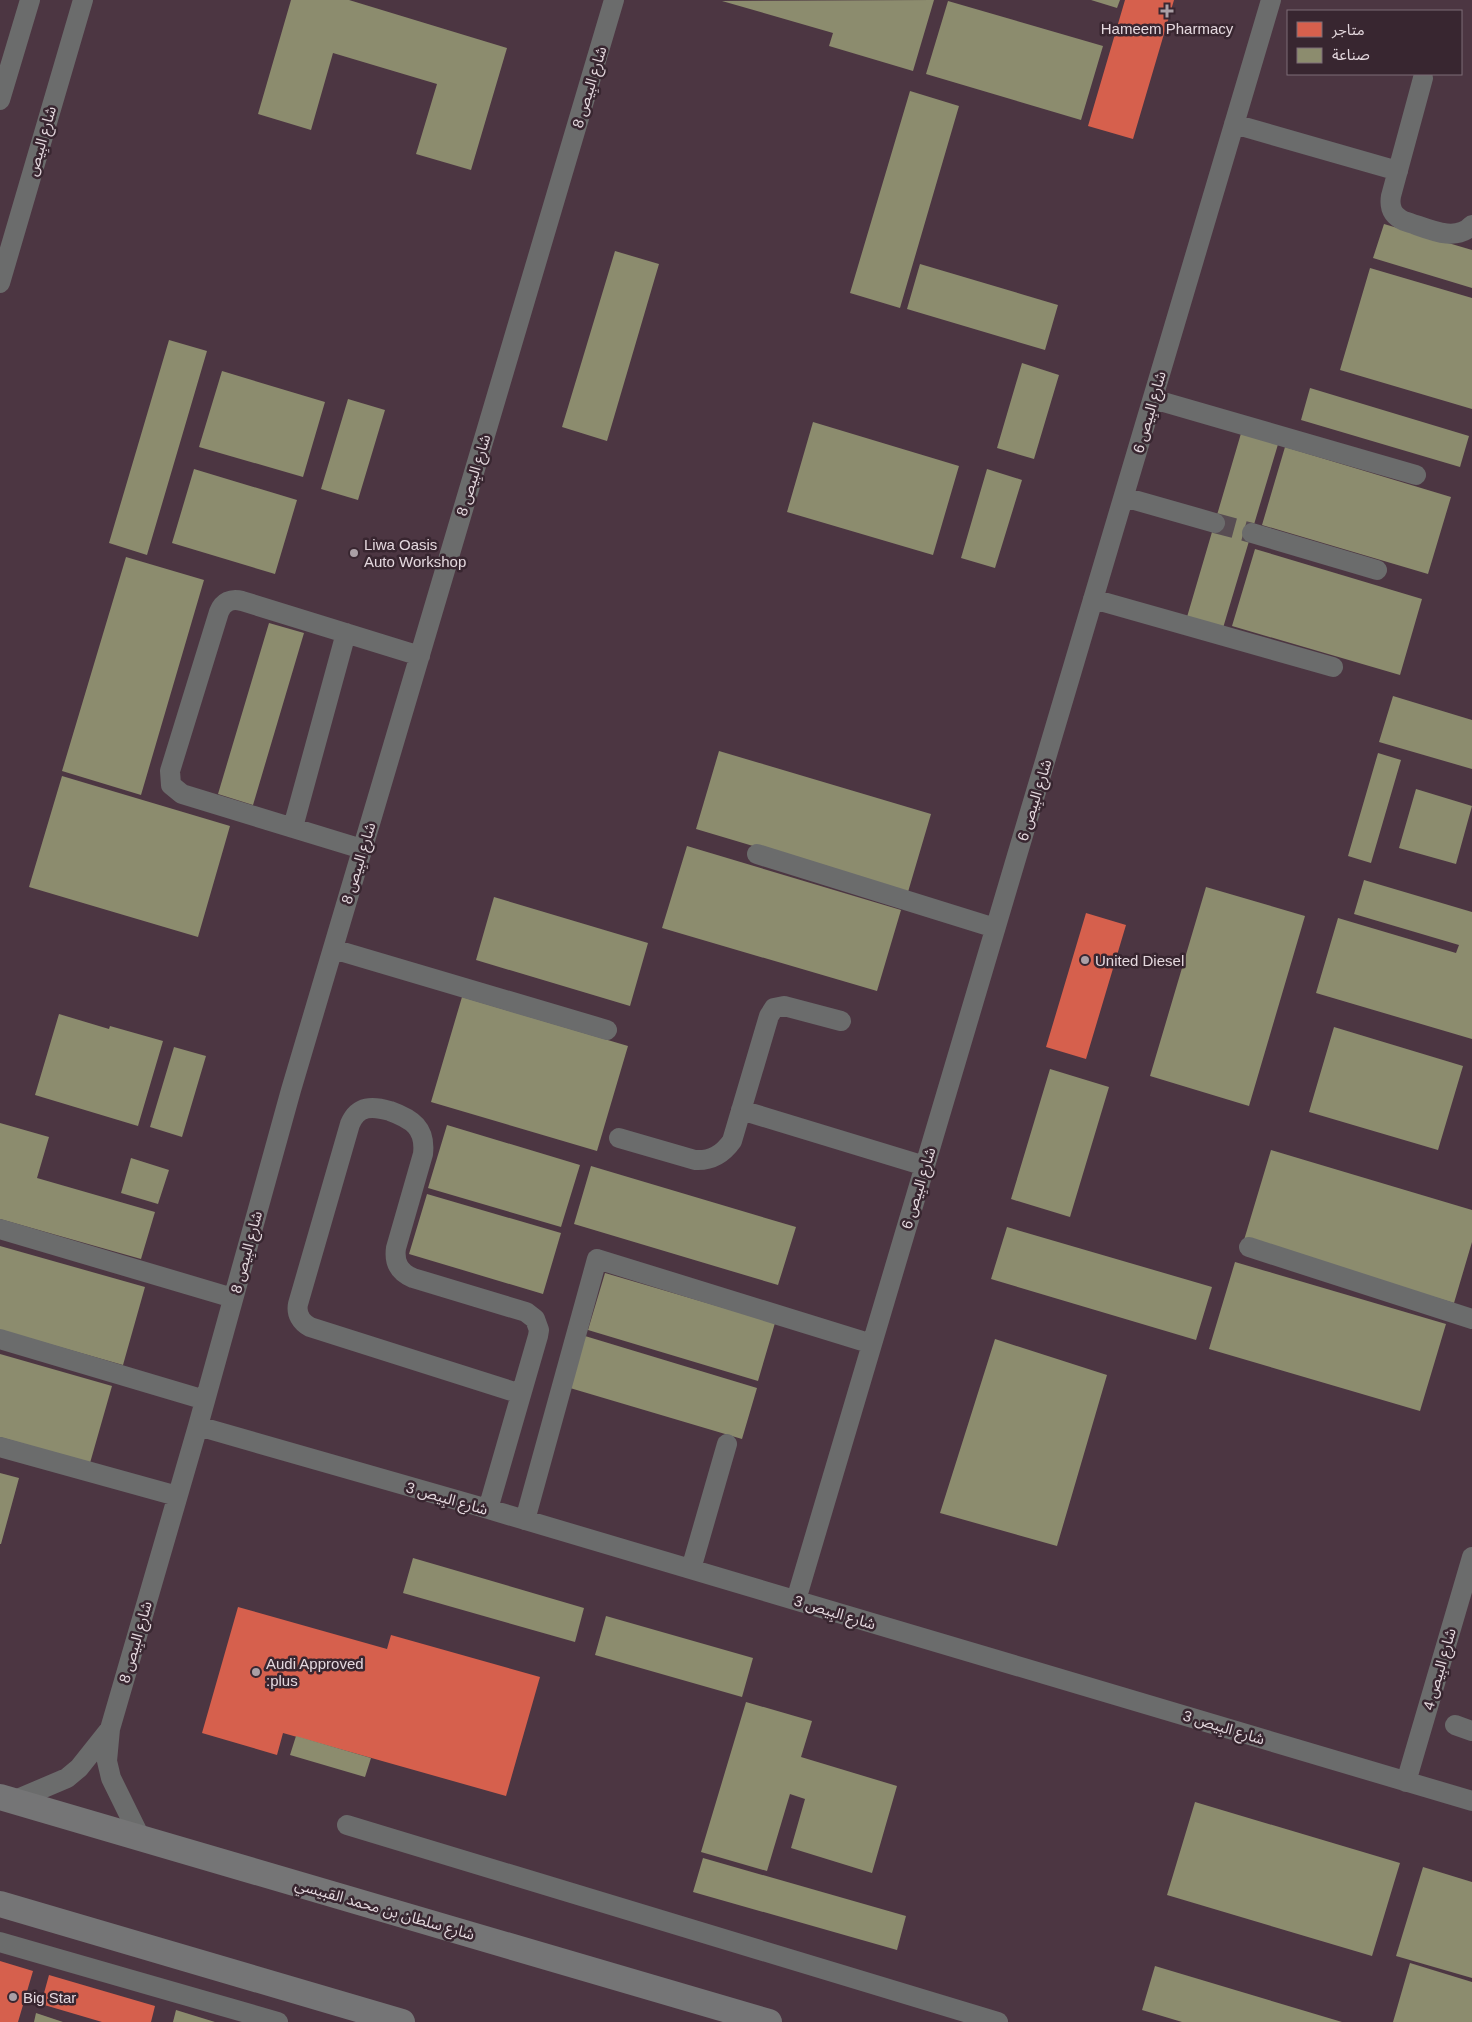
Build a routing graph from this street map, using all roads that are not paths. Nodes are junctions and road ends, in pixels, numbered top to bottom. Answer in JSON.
{"nodes":[{"id":1,"x":30,"y":0,"type":"edge"},
{"id":2,"x":83,"y":0,"type":"edge"},
{"id":3,"x":614,"y":0,"type":"edge"},
{"id":4,"x":1271,"y":0,"type":"edge"},
{"id":5,"x":1423,"y":78,"type":"dead end"},
{"id":6,"x":0,"y":100,"type":"edge"},
{"id":7,"x":1234,"y":124,"type":"junction"},
{"id":8,"x":1398,"y":171,"type":"junction"},
{"id":9,"x":1472,"y":225,"type":"edge"},
{"id":10,"x":0,"y":283,"type":"edge"},
{"id":11,"x":1152,"y":399,"type":"junction"},
{"id":12,"x":1416,"y":475,"type":"dead end"},
{"id":13,"x":1124,"y":497,"type":"junction"},
{"id":14,"x":1215,"y":523,"type":"tunnel mouth"},
{"id":15,"x":1252,"y":534,"type":"tunnel mouth"},
{"id":16,"x":1377,"y":570,"type":"dead end"},
{"id":17,"x":1093,"y":599,"type":"junction"},
{"id":18,"x":346,"y":633,"type":"junction"},
{"id":19,"x":420,"y":656,"type":"junction"},
{"id":20,"x":1333,"y":668,"type":"dead end"},
{"id":21,"x":293,"y":827,"type":"junction"},
{"id":22,"x":362,"y":849,"type":"junction"},
{"id":23,"x":757,"y":854,"type":"dead end"},
{"id":24,"x":995,"y":928,"type":"junction"},
{"id":25,"x":333,"y":949,"type":"junction"},
{"id":26,"x":841,"y":1021,"type":"dead end"},
{"id":27,"x":607,"y":1030,"type":"dead end"},
{"id":28,"x":741,"y":1110,"type":"junction"},
{"id":29,"x":619,"y":1138,"type":"dead end"},
{"id":30,"x":925,"y":1166,"type":"junction"},
{"id":31,"x":0,"y":1228,"type":"edge"},
{"id":32,"x":1249,"y":1247,"type":"dead end"},
{"id":33,"x":233,"y":1298,"type":"junction"},
{"id":34,"x":1472,"y":1319,"type":"edge"},
{"id":35,"x":0,"y":1339,"type":"edge"},
{"id":36,"x":872,"y":1344,"type":"junction"},
{"id":37,"x":521,"y":1394,"type":"junction"},
{"id":38,"x":205,"y":1400,"type":"junction"},
{"id":39,"x":198,"y":1426,"type":"junction"},
{"id":40,"x":727,"y":1444,"type":"dead end"},
{"id":41,"x":0,"y":1447,"type":"edge"},
{"id":42,"x":177,"y":1496,"type":"junction"},
{"id":43,"x":488,"y":1509,"type":"junction"},
{"id":44,"x":525,"y":1520,"type":"junction"},
{"id":45,"x":1472,"y":1557,"type":"edge"},
{"id":46,"x":691,"y":1569,"type":"junction"},
{"id":47,"x":796,"y":1600,"type":"junction"},
{"id":48,"x":110,"y":1729,"type":"junction"},
{"id":49,"x":1406,"y":1782,"type":"junction"},
{"id":50,"x":7,"y":1799,"type":"edge"},
{"id":51,"x":1472,"y":1801,"type":"edge"},
{"id":52,"x":347,"y":1825,"type":"dead end"},
{"id":53,"x":140,"y":1837,"type":"junction"},
{"id":54,"x":0,"y":1904,"type":"edge"},
{"id":55,"x":0,"y":1942,"type":"edge"},
{"id":56,"x":278,"y":2022,"type":"edge"},
{"id":57,"x":402,"y":2022,"type":"edge"},
{"id":58,"x":769,"y":2022,"type":"edge"},
{"id":59,"x":998,"y":2022,"type":"edge"}],
"edges":[{"from":1,"to":6,"type":"street"},
{"from":2,"to":10,"type":"street","name":"شارع البِيص"},
{"from":3,"to":19,"type":"street","name":"شارع البِيص 8"},
{"from":4,"to":7,"type":"street","name":"شارع البِيص 6"},
{"from":5,"to":8,"type":"street"},
{"from":7,"to":8,"type":"street"},
{"from":7,"to":11,"type":"street","name":"شارع البِيص 6"},
{"from":8,"to":9,"type":"street"},
{"from":11,"to":12,"type":"street"},
{"from":11,"to":13,"type":"street","name":"شارع البِيص 6"},
{"from":13,"to":14,"type":"street"},
{"from":13,"to":17,"type":"street","name":"شارع البِيص 6"},
{"from":15,"to":16,"type":"street"},
{"from":17,"to":20,"type":"street"},
{"from":17,"to":24,"type":"street","name":"شارع البِيص 6"},
{"from":18,"to":19,"type":"street"},
{"from":18,"to":21,"type":"street"},
{"from":18,"to":21,"type":"street"},
{"from":19,"to":22,"type":"street","name":"شارع البِيص 8"},
{"from":21,"to":22,"type":"street"},
{"from":22,"to":25,"type":"street","name":"شارع البِيص 8"},
{"from":23,"to":24,"type":"street"},
{"from":24,"to":30,"type":"street","name":"شارع البِيص 6"},
{"from":25,"to":27,"type":"street"},
{"from":25,"to":33,"type":"street","name":"شارع البِيص 8"},
{"from":26,"to":28,"type":"street"},
{"from":28,"to":29,"type":"street"},
{"from":28,"to":30,"type":"street"},
{"from":30,"to":36,"type":"street","name":"شارع البِيص 6"},
{"from":31,"to":33,"type":"street"},
{"from":32,"to":34,"type":"street"},
{"from":33,"to":38,"type":"street","name":"شارع البِيص 8"},
{"from":35,"to":38,"type":"street"},
{"from":36,"to":44,"type":"street"},
{"from":36,"to":47,"type":"street","name":"شارع البِيص 6"},
{"from":37,"to":37,"type":"street"},
{"from":37,"to":43,"type":"street"},
{"from":38,"to":39,"type":"street","name":"شارع البِيص 8"},
{"from":39,"to":42,"type":"street","name":"شارع البِيص 8"},
{"from":39,"to":43,"type":"street","name":"شارع البِيص 3"},
{"from":40,"to":46,"type":"street"},
{"from":41,"to":42,"type":"street"},
{"from":42,"to":48,"type":"street","name":"شارع البِيص 8"},
{"from":43,"to":44,"type":"street","name":"شارع البِيص 3"},
{"from":44,"to":46,"type":"street","name":"شارع البِيص 3"},
{"from":45,"to":49,"type":"street","name":"شارع البِيص 4"},
{"from":46,"to":47,"type":"street","name":"شارع البِيص 3"},
{"from":47,"to":49,"type":"street","name":"شارع البِيص 3"},
{"from":48,"to":50,"type":"street","name":"شارع البِيص 8"},
{"from":48,"to":53,"type":"street","name":"شارع البِيص 8"},
{"from":49,"to":51,"type":"street","name":"شارع البِيص 3"},
{"from":50,"to":53,"type":"main road","name":"شارع سلطان بن محمد القبيسي"},
{"from":52,"to":59,"type":"street"},
{"from":53,"to":58,"type":"main road","name":"شارع سلطان بن محمد القبيسي"},
{"from":54,"to":57,"type":"main road"},
{"from":55,"to":56,"type":"street"}]}
